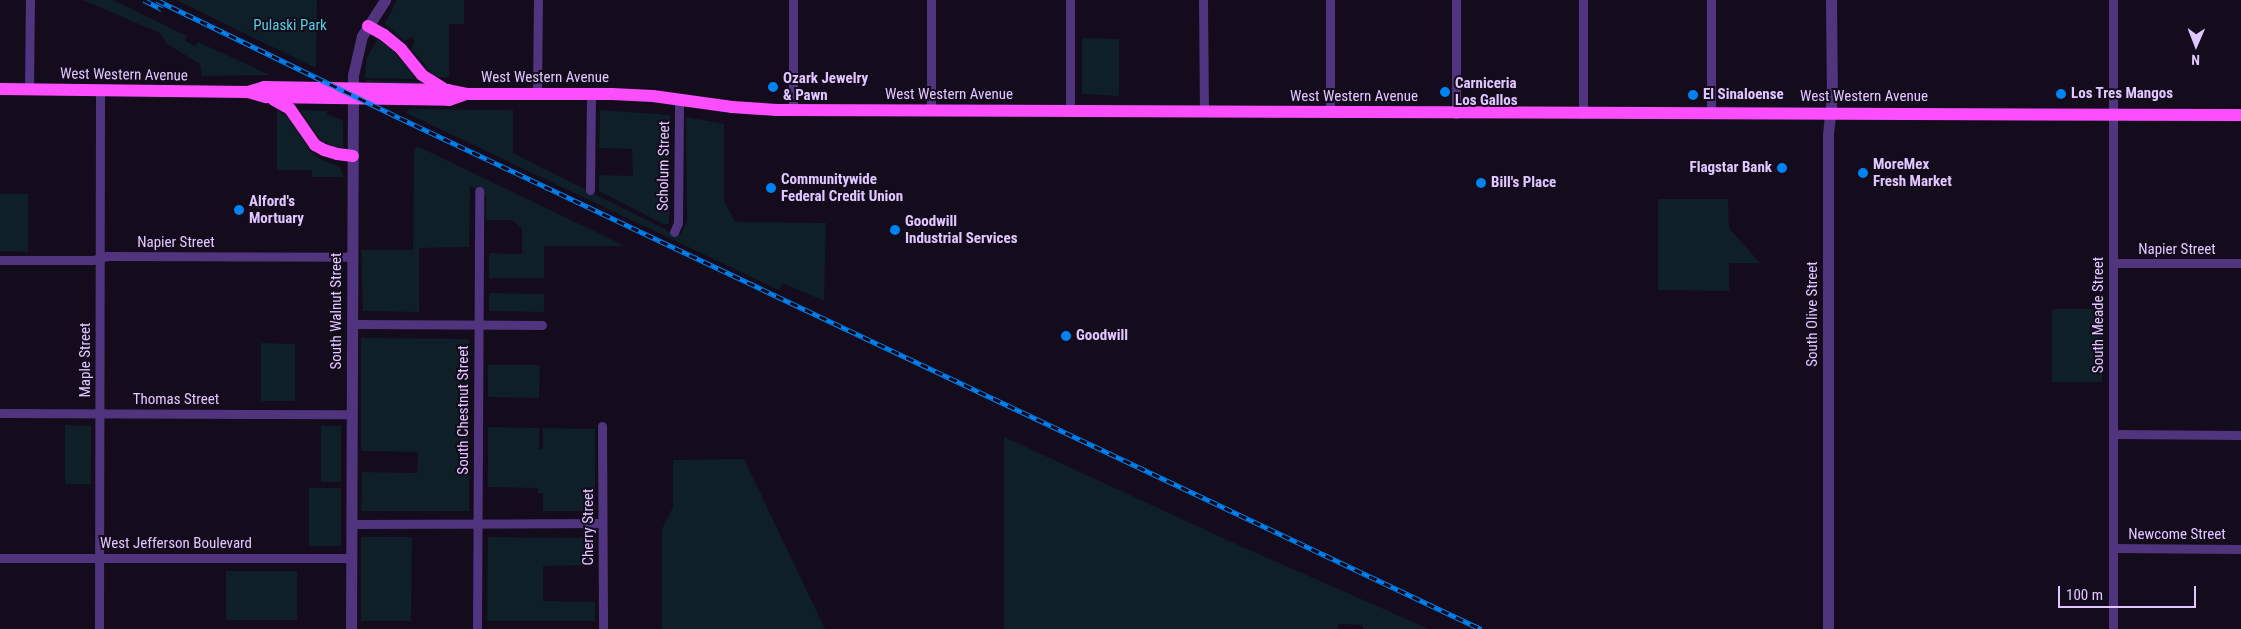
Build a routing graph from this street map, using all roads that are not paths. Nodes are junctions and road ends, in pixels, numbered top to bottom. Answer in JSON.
{"nodes":[{"id":1,"x":30,"y":0,"type":"edge"},
{"id":2,"x":384,"y":0,"type":"edge"},
{"id":3,"x":538,"y":0,"type":"edge"},
{"id":4,"x":793,"y":0,"type":"edge"},
{"id":5,"x":931,"y":0,"type":"edge"},
{"id":6,"x":1070,"y":0,"type":"edge"},
{"id":7,"x":1203,"y":0,"type":"edge"},
{"id":8,"x":1330,"y":0,"type":"edge"},
{"id":9,"x":1456,"y":0,"type":"edge"},
{"id":10,"x":1583,"y":0,"type":"edge"},
{"id":11,"x":1711,"y":0,"type":"edge"},
{"id":12,"x":1831,"y":0,"type":"edge"},
{"id":13,"x":2113,"y":0,"type":"edge"},
{"id":14,"x":368,"y":26,"type":"junction"},
{"id":15,"x":0,"y":90,"type":"edge"},
{"id":16,"x":29,"y":90,"type":"junction"},
{"id":17,"x":100,"y":90,"type":"junction"},
{"id":18,"x":448,"y":90,"type":"junction"},
{"id":19,"x":248,"y":92,"type":"junction"},
{"id":20,"x":353,"y":93,"type":"junction"},
{"id":21,"x":537,"y":93,"type":"junction"},
{"id":22,"x":467,"y":94,"type":"junction"},
{"id":23,"x":590,"y":94,"type":"junction"},
{"id":24,"x":266,"y":97,"type":"junction"},
{"id":25,"x":679,"y":99,"type":"junction"},
{"id":26,"x":793,"y":110,"type":"junction"},
{"id":27,"x":931,"y":111,"type":"junction"},
{"id":28,"x":1070,"y":111,"type":"junction"},
{"id":29,"x":1204,"y":112,"type":"junction"},
{"id":30,"x":1330,"y":113,"type":"junction"},
{"id":31,"x":1711,"y":113,"type":"junction"},
{"id":32,"x":1830,"y":113,"type":"junction"},
{"id":33,"x":1456,"y":114,"type":"junction"},
{"id":34,"x":1583,"y":114,"type":"junction"},
{"id":35,"x":2113,"y":114,"type":"junction"},
{"id":36,"x":2241,"y":115,"type":"edge"},
{"id":37,"x":353,"y":156,"type":"junction"},
{"id":38,"x":590,"y":190,"type":"dead end"},
{"id":39,"x":478,"y":191,"type":"dead end"},
{"id":40,"x":674,"y":232,"type":"dead end"},
{"id":41,"x":352,"y":257,"type":"junction"},
{"id":42,"x":100,"y":258,"type":"junction"},
{"id":43,"x":0,"y":260,"type":"edge"},
{"id":44,"x":2113,"y":263,"type":"junction"},
{"id":45,"x":2241,"y":263,"type":"edge"},
{"id":46,"x":352,"y":324,"type":"junction"},
{"id":47,"x":478,"y":324,"type":"junction"},
{"id":48,"x":542,"y":324,"type":"dead end"},
{"id":49,"x":0,"y":413,"type":"edge"},
{"id":50,"x":100,"y":413,"type":"junction"},
{"id":51,"x":352,"y":414,"type":"junction"},
{"id":52,"x":602,"y":426,"type":"dead end"},
{"id":53,"x":2113,"y":434,"type":"junction"},
{"id":54,"x":2241,"y":434,"type":"edge"},
{"id":55,"x":602,"y":523,"type":"junction"},
{"id":56,"x":351,"y":524,"type":"junction"},
{"id":57,"x":478,"y":524,"type":"junction"},
{"id":58,"x":2113,"y":548,"type":"junction"},
{"id":59,"x":2241,"y":549,"type":"edge"},
{"id":60,"x":0,"y":558,"type":"edge"},
{"id":61,"x":99,"y":558,"type":"junction"},
{"id":62,"x":351,"y":558,"type":"junction"},
{"id":63,"x":99,"y":629,"type":"edge"},
{"id":64,"x":351,"y":629,"type":"edge"},
{"id":65,"x":477,"y":629,"type":"edge"},
{"id":66,"x":603,"y":629,"type":"edge"},
{"id":67,"x":1828,"y":629,"type":"edge"},
{"id":68,"x":2113,"y":629,"type":"edge"}],
"edges":[{"from":1,"to":16,"type":"street"},
{"from":2,"to":14,"type":"street","name":"South Walnut Street"},
{"from":3,"to":21,"type":"street"},
{"from":4,"to":26,"type":"street"},
{"from":5,"to":27,"type":"street"},
{"from":6,"to":28,"type":"street"},
{"from":7,"to":29,"type":"street"},
{"from":8,"to":30,"type":"street"},
{"from":9,"to":33,"type":"street"},
{"from":10,"to":34,"type":"street"},
{"from":11,"to":31,"type":"street"},
{"from":12,"to":32,"type":"street","name":"South Olive Street"},
{"from":13,"to":35,"type":"street","name":"South Meade Street"},
{"from":14,"to":18,"type":"main road"},
{"from":14,"to":20,"type":"street","name":"South Walnut Street"},
{"from":15,"to":16,"type":"main road","name":"West Western Avenue"},
{"from":16,"to":17,"type":"main road","name":"West Western Avenue"},
{"from":17,"to":19,"type":"main road","name":"West Western Avenue"},
{"from":17,"to":42,"type":"street","name":"Maple Street"},
{"from":18,"to":20,"type":"main road","name":"West Western Avenue"},
{"from":18,"to":22,"type":"main road","name":"West Western Avenue"},
{"from":19,"to":20,"type":"main road","name":"West Western Avenue"},
{"from":19,"to":24,"type":"main road","name":"West Western Avenue"},
{"from":20,"to":22,"type":"main road","name":"West Western Avenue"},
{"from":20,"to":24,"type":"main road","name":"West Western Avenue"},
{"from":20,"to":37,"type":"street","name":"South Walnut Street"},
{"from":21,"to":22,"type":"main road","name":"West Western Avenue"},
{"from":21,"to":23,"type":"main road","name":"West Western Avenue"},
{"from":23,"to":25,"type":"main road","name":"West Western Avenue"},
{"from":23,"to":38,"type":"street"},
{"from":24,"to":37,"type":"main road"},
{"from":25,"to":26,"type":"main road","name":"West Western Avenue"},
{"from":25,"to":40,"type":"street","name":"Scholum Street"},
{"from":26,"to":27,"type":"main road","name":"West Western Avenue"},
{"from":27,"to":28,"type":"main road","name":"West Western Avenue"},
{"from":28,"to":29,"type":"main road","name":"West Western Avenue"},
{"from":29,"to":30,"type":"main road","name":"West Western Avenue"},
{"from":30,"to":33,"type":"main road","name":"West Western Avenue"},
{"from":31,"to":32,"type":"main road","name":"West Western Avenue"},
{"from":31,"to":34,"type":"main road","name":"West Western Avenue"},
{"from":32,"to":35,"type":"main road","name":"West Western Avenue"},
{"from":32,"to":67,"type":"street","name":"South Olive Street"},
{"from":33,"to":34,"type":"main road","name":"West Western Avenue"},
{"from":35,"to":36,"type":"main road","name":"West Western Avenue"},
{"from":35,"to":44,"type":"street","name":"South Meade Street"},
{"from":37,"to":41,"type":"street","name":"South Walnut Street"},
{"from":39,"to":47,"type":"street","name":"South Chestnut Street"},
{"from":41,"to":42,"type":"street","name":"Napier Street"},
{"from":41,"to":46,"type":"street","name":"South Walnut Street"},
{"from":42,"to":43,"type":"street","name":"Napier Street"},
{"from":42,"to":50,"type":"street","name":"Maple Street"},
{"from":44,"to":45,"type":"street","name":"Napier Street"},
{"from":44,"to":53,"type":"street","name":"South Meade Street"},
{"from":46,"to":47,"type":"street"},
{"from":46,"to":51,"type":"street","name":"South Walnut Street"},
{"from":47,"to":48,"type":"street"},
{"from":47,"to":57,"type":"street","name":"South Chestnut Street"},
{"from":49,"to":50,"type":"street","name":"Thomas Street"},
{"from":50,"to":51,"type":"street","name":"Thomas Street"},
{"from":50,"to":61,"type":"street","name":"Maple Street"},
{"from":51,"to":56,"type":"street","name":"South Walnut Street"},
{"from":52,"to":55,"type":"street","name":"Cherry Street"},
{"from":53,"to":54,"type":"street"},
{"from":53,"to":58,"type":"street","name":"South Meade Street"},
{"from":55,"to":57,"type":"street"},
{"from":55,"to":66,"type":"street","name":"Cherry Street"},
{"from":56,"to":57,"type":"street"},
{"from":56,"to":62,"type":"street","name":"South Walnut Street"},
{"from":57,"to":65,"type":"street","name":"South Chestnut Street"},
{"from":58,"to":59,"type":"street","name":"Newcome Street"},
{"from":58,"to":68,"type":"street","name":"South Meade Street"},
{"from":60,"to":61,"type":"street","name":"West Jefferson Boulevard"},
{"from":61,"to":62,"type":"street","name":"West Jefferson Boulevard"},
{"from":61,"to":63,"type":"street","name":"Maple Street"},
{"from":62,"to":64,"type":"street","name":"South Walnut Street"}]}
